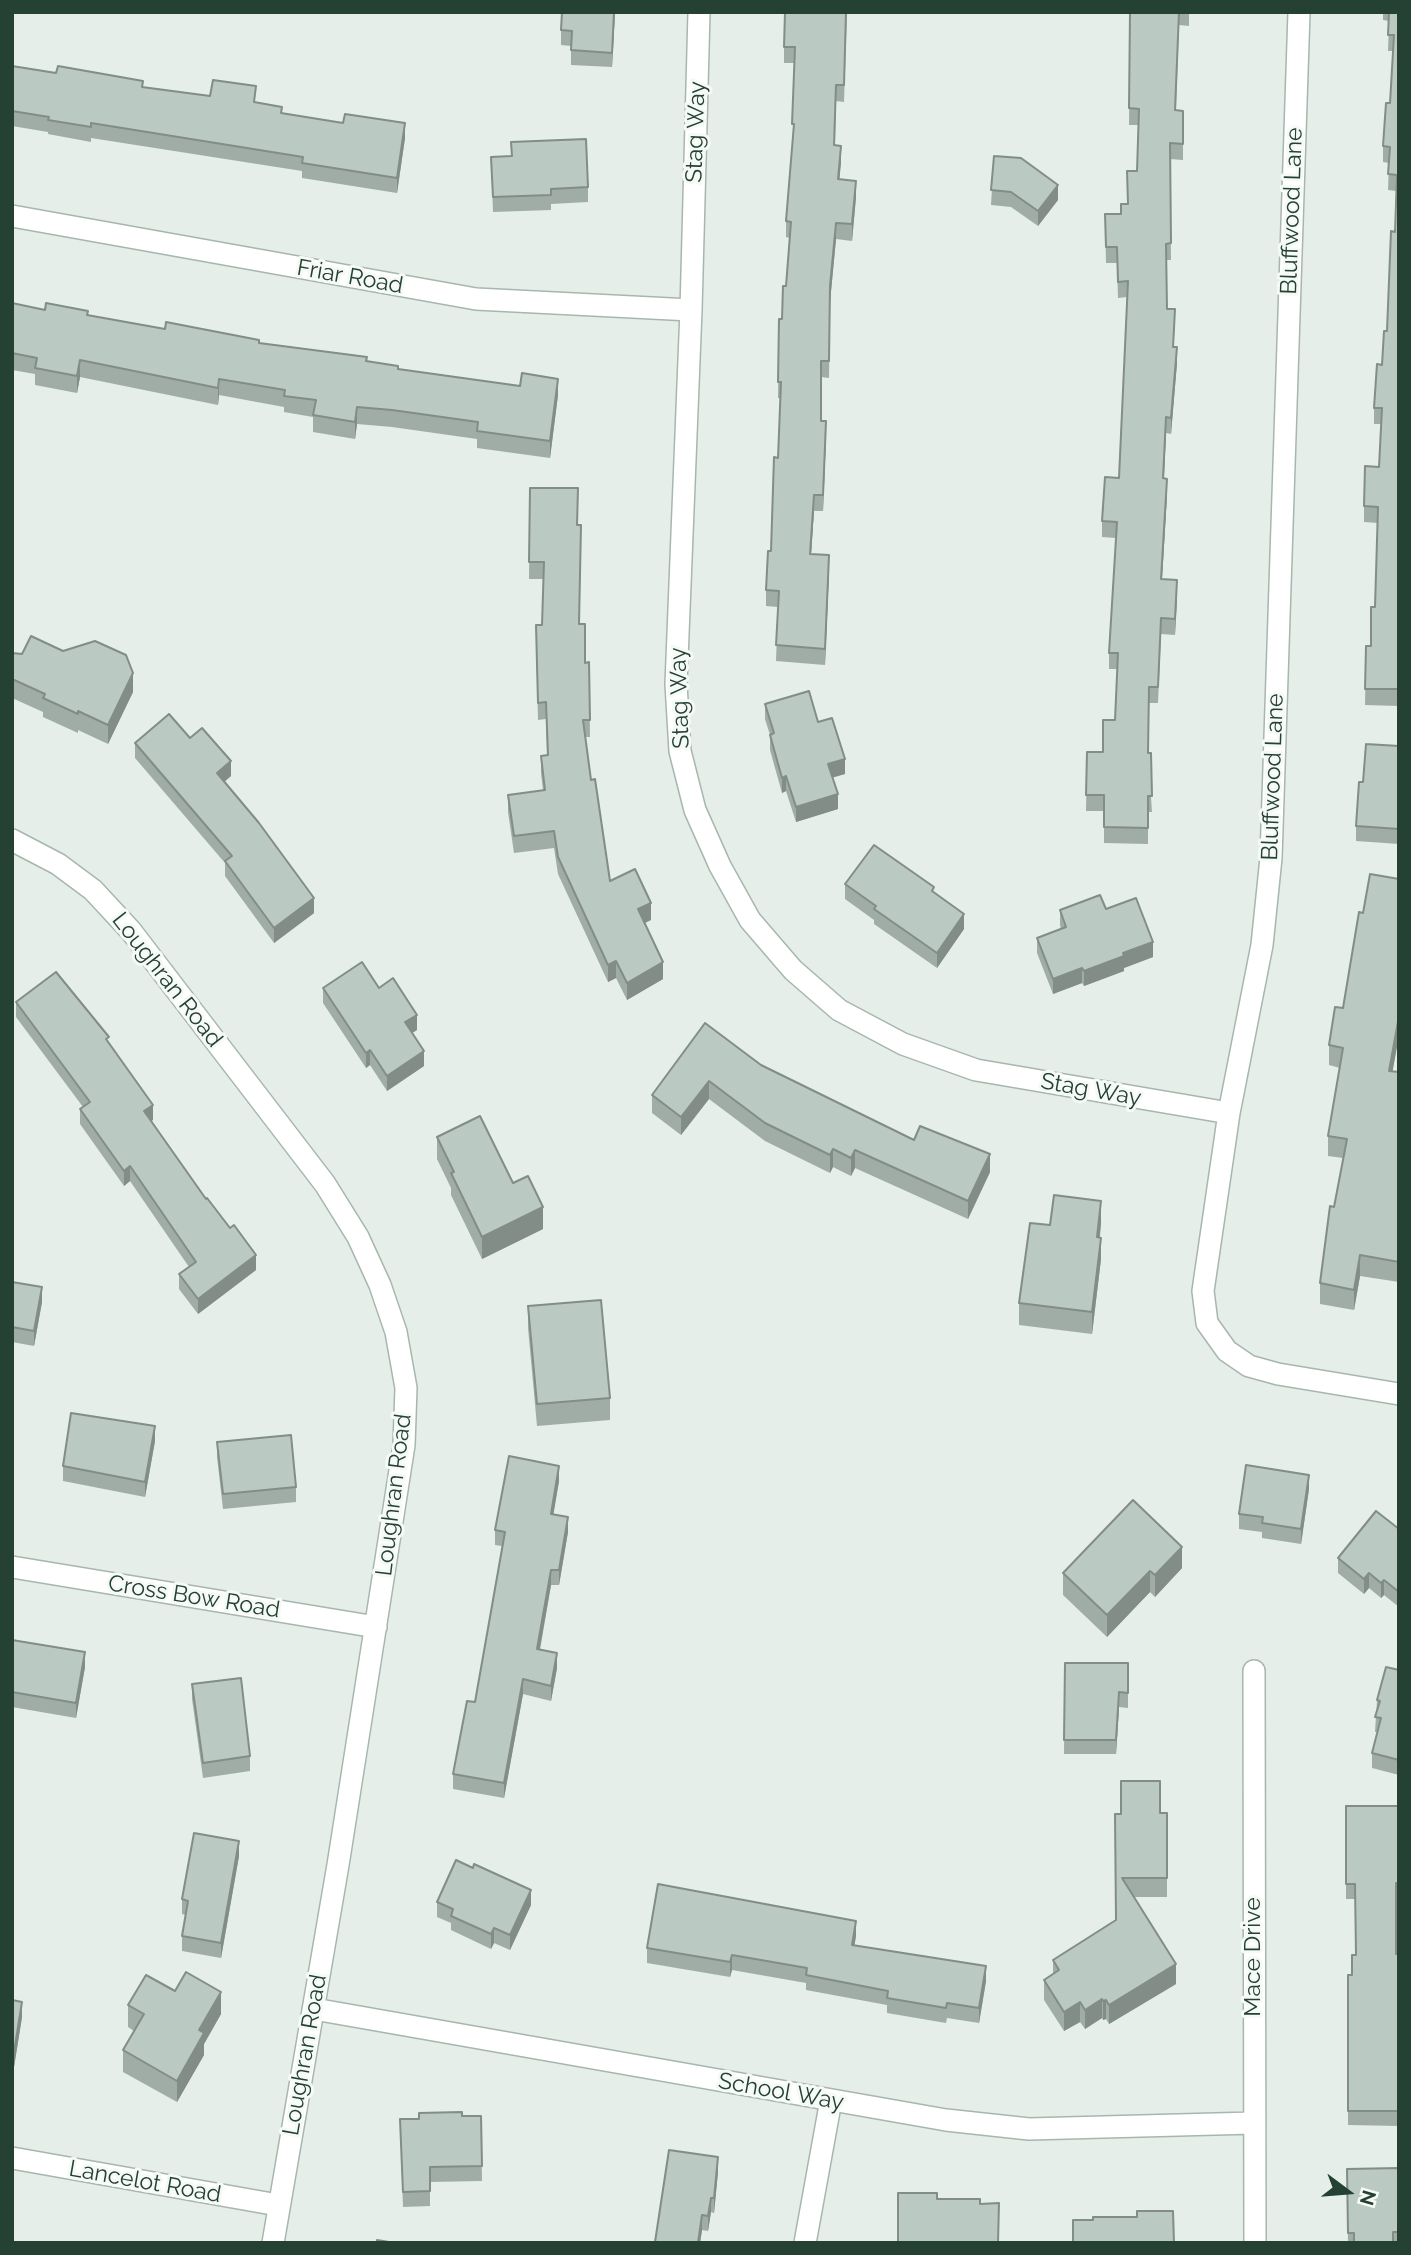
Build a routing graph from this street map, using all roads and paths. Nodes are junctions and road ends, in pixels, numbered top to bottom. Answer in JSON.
{"nodes":[{"id":1,"x":699,"y":12,"type":"edge"},
{"id":2,"x":1298,"y":12,"type":"edge"},
{"id":3,"x":12,"y":216,"type":"edge"},
{"id":4,"x":691,"y":310,"type":"junction"},
{"id":5,"x":12,"y":840,"type":"edge"},
{"id":6,"x":1229,"y":1113,"type":"junction"},
{"id":7,"x":1399,"y":1395,"type":"edge"},
{"id":8,"x":12,"y":1567,"type":"edge"},
{"id":9,"x":376,"y":1627,"type":"junction"},
{"id":10,"x":1254,"y":1671,"type":"dead end"},
{"id":11,"x":314,"y":2009,"type":"junction"},
{"id":12,"x":831,"y":2100,"type":"junction"},
{"id":13,"x":1253,"y":2123,"type":"junction"},
{"id":14,"x":12,"y":2158,"type":"edge"},
{"id":15,"x":278,"y":2206,"type":"junction"},
{"id":16,"x":273,"y":2243,"type":"edge"},
{"id":17,"x":805,"y":2243,"type":"edge"},
{"id":18,"x":1255,"y":2243,"type":"edge"}],
"edges":[{"from":1,"to":4,"type":"street","name":"Stag Way"},
{"from":2,"to":6,"type":"street","name":"Bluffwood Lane"},
{"from":3,"to":4,"type":"street","name":"Friar Road"},
{"from":4,"to":6,"type":"street","name":"Stag Way"},
{"from":5,"to":9,"type":"street","name":"Loughran Road"},
{"from":6,"to":7,"type":"street","name":"Bluffwood Lane"},
{"from":8,"to":9,"type":"street","name":"Cross Bow Road"},
{"from":9,"to":11,"type":"street","name":"Loughran Road"},
{"from":10,"to":13,"type":"street","name":"Mace Drive"},
{"from":11,"to":12,"type":"street","name":"School Way"},
{"from":11,"to":15,"type":"street","name":"Loughran Road"},
{"from":12,"to":13,"type":"street","name":"School Way"},
{"from":12,"to":17,"type":"street"},
{"from":13,"to":18,"type":"street","name":"Mace Drive"},
{"from":14,"to":15,"type":"street","name":"Lancelot Road"},
{"from":15,"to":16,"type":"street","name":"Loughran Road"}]}
